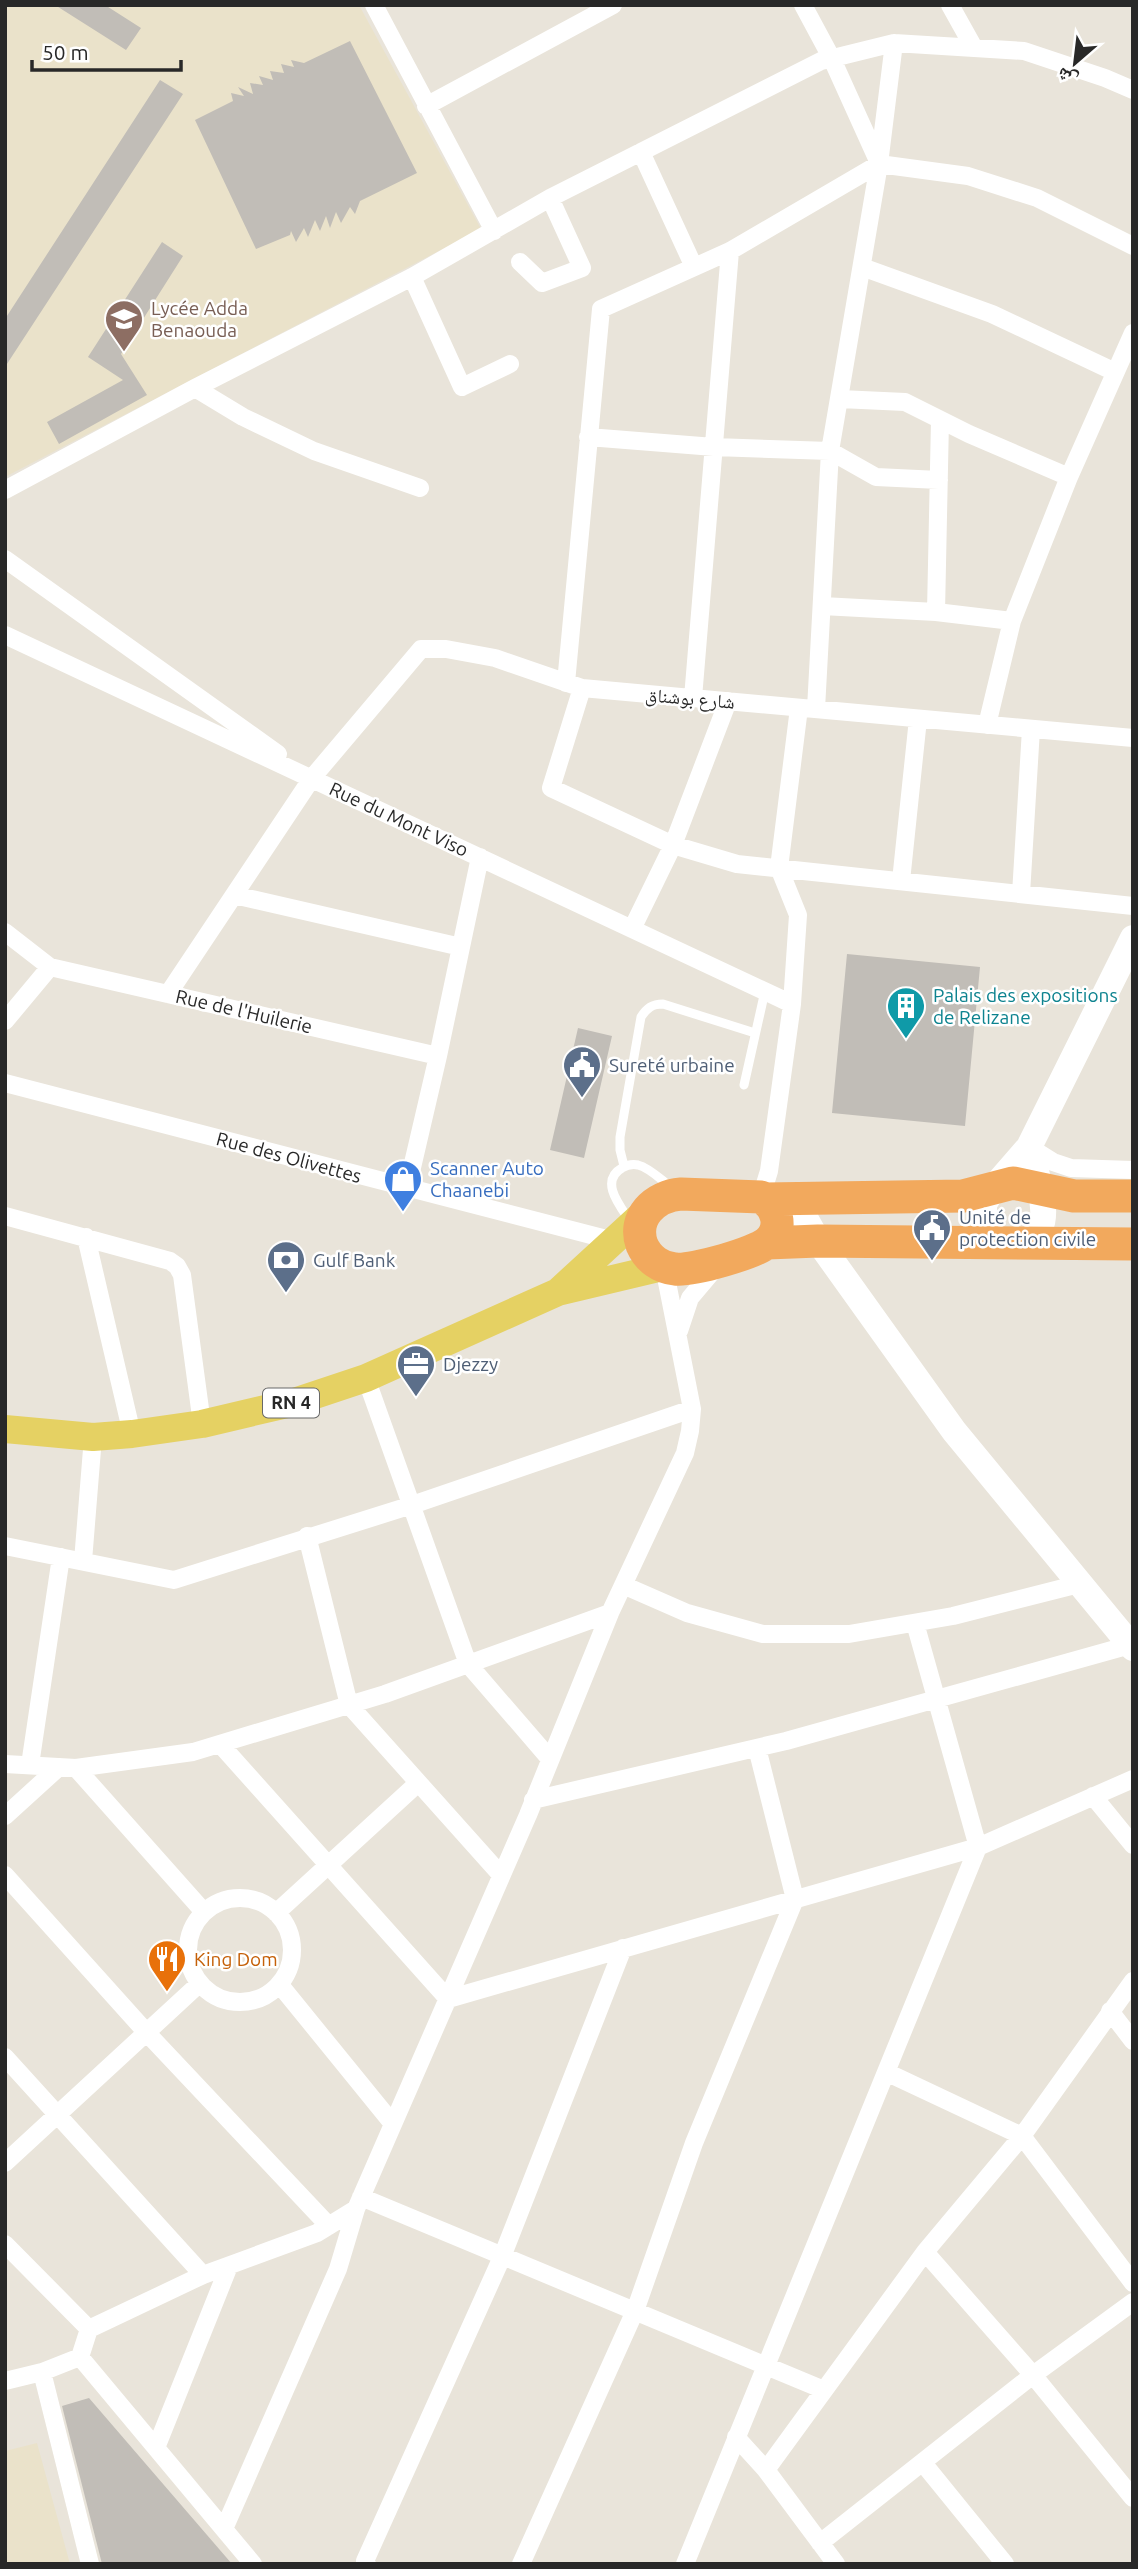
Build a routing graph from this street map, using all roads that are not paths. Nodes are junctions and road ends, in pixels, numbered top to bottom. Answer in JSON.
{"nodes":[{"id":1,"x":374,"y":5,"type":"edge"},
{"id":2,"x":613,"y":5,"type":"edge"},
{"id":3,"x":803,"y":5,"type":"edge"},
{"id":4,"x":950,"y":5,"type":"edge"},
{"id":5,"x":894,"y":43,"type":"junction"},
{"id":6,"x":974,"y":48,"type":"junction"},
{"id":7,"x":832,"y":59,"type":"junction"},
{"id":8,"x":1133,"y":90,"type":"edge"},
{"id":9,"x":426,"y":106,"type":"junction"},
{"id":10,"x":641,"y":152,"type":"junction"},
{"id":11,"x":879,"y":164,"type":"junction"},
{"id":12,"x":550,"y":198,"type":"junction"},
{"id":13,"x":494,"y":230,"type":"junction"},
{"id":14,"x":1133,"y":246,"type":"edge"},
{"id":15,"x":730,"y":251,"type":"junction"},
{"id":16,"x":520,"y":262,"type":"dead end"},
{"id":17,"x":694,"y":267,"type":"junction"},
{"id":18,"x":862,"y":267,"type":"junction"},
{"id":19,"x":412,"y":277,"type":"junction"},
{"id":20,"x":1133,"y":333,"type":"edge"},
{"id":21,"x":510,"y":364,"type":"dead end"},
{"id":22,"x":1115,"y":372,"type":"junction"},
{"id":23,"x":195,"y":388,"type":"junction"},
{"id":24,"x":839,"y":399,"type":"junction"},
{"id":25,"x":940,"y":420,"type":"junction"},
{"id":26,"x":588,"y":437,"type":"junction"},
{"id":27,"x":714,"y":447,"type":"junction"},
{"id":28,"x":830,"y":451,"type":"junction"},
{"id":29,"x":1069,"y":477,"type":"junction"},
{"id":30,"x":939,"y":480,"type":"junction"},
{"id":31,"x":421,"y":488,"type":"dead end"},
{"id":32,"x":5,"y":490,"type":"edge"},
{"id":33,"x":5,"y":559,"type":"edge"},
{"id":34,"x":822,"y":606,"type":"junction"},
{"id":35,"x":936,"y":612,"type":"junction"},
{"id":36,"x":1012,"y":621,"type":"junction"},
{"id":37,"x":5,"y":635,"type":"edge"},
{"id":38,"x":574,"y":685,"type":"junction"},
{"id":39,"x":693,"y":698,"type":"junction"},
{"id":40,"x":728,"y":701,"type":"junction"},
{"id":41,"x":807,"y":709,"type":"junction"},
{"id":42,"x":918,"y":719,"type":"junction"},
{"id":43,"x":986,"y":725,"type":"junction"},
{"id":44,"x":1031,"y":729,"type":"junction"},
{"id":45,"x":1133,"y":738,"type":"edge"},
{"id":46,"x":312,"y":778,"type":"junction"},
{"id":47,"x":673,"y":845,"type":"junction"},
{"id":48,"x":480,"y":857,"type":"junction"},
{"id":49,"x":779,"y":869,"type":"junction"},
{"id":50,"x":901,"y":881,"type":"junction"},
{"id":51,"x":1021,"y":894,"type":"junction"},
{"id":52,"x":234,"y":895,"type":"junction"},
{"id":53,"x":1133,"y":906,"type":"edge"},
{"id":54,"x":632,"y":929,"type":"junction"},
{"id":55,"x":5,"y":932,"type":"edge"},
{"id":56,"x":1133,"y":938,"type":"edge"},
{"id":57,"x":461,"y":947,"type":"junction"},
{"id":58,"x":50,"y":967,"type":"junction"},
{"id":59,"x":765,"y":990,"type":"junction"},
{"id":60,"x":167,"y":994,"type":"junction"},
{"id":61,"x":792,"y":1003,"type":"junction"},
{"id":62,"x":5,"y":1021,"type":"edge"},
{"id":63,"x":755,"y":1033,"type":"junction"},
{"id":64,"x":439,"y":1056,"type":"junction"},
{"id":65,"x":5,"y":1083,"type":"edge"},
{"id":66,"x":744,"y":1085,"type":"dead end"},
{"id":67,"x":1029,"y":1147,"type":"junction"},
{"id":68,"x":624,"y":1166,"type":"junction"},
{"id":69,"x":1133,"y":1170,"type":"edge"},
{"id":70,"x":995,"y":1186,"type":"junction"},
{"id":71,"x":1039,"y":1186,"type":"junction"},
{"id":72,"x":407,"y":1189,"type":"junction"},
{"id":73,"x":681,"y":1194,"type":"junction"},
{"id":74,"x":1133,"y":1196,"type":"edge"},
{"id":75,"x":774,"y":1199,"type":"junction"},
{"id":76,"x":5,"y":1216,"type":"edge"},
{"id":77,"x":86,"y":1237,"type":"junction"},
{"id":78,"x":818,"y":1241,"type":"junction"},
{"id":79,"x":644,"y":1242,"type":"junction"},
{"id":80,"x":767,"y":1243,"type":"junction"},
{"id":81,"x":1015,"y":1244,"type":"junction"},
{"id":82,"x":1133,"y":1244,"type":"edge"},
{"id":83,"x":722,"y":1260,"type":"junction"},
{"id":84,"x":558,"y":1292,"type":"junction"},
{"id":85,"x":678,"y":1335,"type":"junction"},
{"id":86,"x":366,"y":1378,"type":"junction"},
{"id":87,"x":692,"y":1409,"type":"junction"},
{"id":88,"x":202,"y":1424,"type":"junction"},
{"id":89,"x":5,"y":1429,"type":"edge"},
{"id":90,"x":132,"y":1434,"type":"junction"},
{"id":91,"x":93,"y":1437,"type":"junction"},
{"id":92,"x":412,"y":1505,"type":"junction"},
{"id":93,"x":307,"y":1536,"type":"junction"},
{"id":94,"x":5,"y":1546,"type":"edge"},
{"id":95,"x":61,"y":1557,"type":"junction"},
{"id":96,"x":83,"y":1561,"type":"junction"},
{"id":97,"x":1079,"y":1584,"type":"junction"},
{"id":98,"x":623,"y":1585,"type":"junction"},
{"id":99,"x":610,"y":1612,"type":"junction"},
{"id":100,"x":915,"y":1622,"type":"junction"},
{"id":101,"x":1131,"y":1647,"type":"edge"},
{"id":102,"x":468,"y":1664,"type":"junction"},
{"id":103,"x":936,"y":1699,"type":"junction"},
{"id":104,"x":349,"y":1705,"type":"junction"},
{"id":105,"x":220,"y":1744,"type":"junction"},
{"id":106,"x":757,"y":1748,"type":"junction"},
{"id":107,"x":550,"y":1759,"type":"junction"},
{"id":108,"x":5,"y":1764,"type":"edge"},
{"id":109,"x":30,"y":1765,"type":"junction"},
{"id":110,"x":68,"y":1767,"type":"junction"},
{"id":111,"x":1133,"y":1779,"type":"edge"},
{"id":112,"x":418,"y":1783,"type":"junction"},
{"id":113,"x":1093,"y":1796,"type":"junction"},
{"id":114,"x":533,"y":1800,"type":"junction"},
{"id":115,"x":5,"y":1816,"type":"edge"},
{"id":116,"x":1133,"y":1845,"type":"edge"},
{"id":117,"x":978,"y":1847,"type":"junction"},
{"id":118,"x":330,"y":1867,"type":"junction"},
{"id":119,"x":5,"y":1875,"type":"edge"},
{"id":120,"x":501,"y":1875,"type":"junction"},
{"id":121,"x":795,"y":1899,"type":"junction"},
{"id":122,"x":204,"y":1912,"type":"junction"},
{"id":123,"x":276,"y":1913,"type":"junction"},
{"id":124,"x":623,"y":1948,"type":"junction"},
{"id":125,"x":1133,"y":1981,"type":"edge"},
{"id":126,"x":199,"y":1984,"type":"junction"},
{"id":127,"x":280,"y":1985,"type":"junction"},
{"id":128,"x":448,"y":1999,"type":"junction"},
{"id":129,"x":1110,"y":2011,"type":"junction"},
{"id":130,"x":147,"y":2033,"type":"junction"},
{"id":131,"x":1133,"y":2041,"type":"edge"},
{"id":132,"x":5,"y":2057,"type":"edge"},
{"id":133,"x":886,"y":2072,"type":"junction"},
{"id":134,"x":58,"y":2116,"type":"junction"},
{"id":135,"x":393,"y":2124,"type":"junction"},
{"id":136,"x":1021,"y":2136,"type":"junction"},
{"id":137,"x":5,"y":2163,"type":"edge"},
{"id":138,"x":358,"y":2203,"type":"junction"},
{"id":139,"x":329,"y":2226,"type":"junction"},
{"id":140,"x":5,"y":2244,"type":"edge"},
{"id":141,"x":925,"y":2252,"type":"junction"},
{"id":142,"x":502,"y":2257,"type":"junction"},
{"id":143,"x":229,"y":2266,"type":"junction"},
{"id":144,"x":203,"y":2275,"type":"junction"},
{"id":145,"x":1133,"y":2283,"type":"edge"},
{"id":146,"x":1133,"y":2302,"type":"edge"},
{"id":147,"x":635,"y":2311,"type":"junction"},
{"id":148,"x":89,"y":2329,"type":"junction"},
{"id":149,"x":80,"y":2357,"type":"junction"},
{"id":150,"x":766,"y":2366,"type":"junction"},
{"id":151,"x":42,"y":2372,"type":"junction"},
{"id":152,"x":1033,"y":2375,"type":"junction"},
{"id":153,"x":5,"y":2381,"type":"edge"},
{"id":154,"x":824,"y":2390,"type":"junction"},
{"id":155,"x":736,"y":2437,"type":"junction"},
{"id":156,"x":156,"y":2448,"type":"junction"},
{"id":157,"x":923,"y":2463,"type":"junction"},
{"id":158,"x":766,"y":2470,"type":"junction"},
{"id":159,"x":1133,"y":2498,"type":"edge"},
{"id":160,"x":224,"y":2529,"type":"junction"},
{"id":161,"x":820,"y":2543,"type":"junction"},
{"id":162,"x":90,"y":2564,"type":"edge"},
{"id":163,"x":253,"y":2564,"type":"edge"},
{"id":164,"x":367,"y":2564,"type":"edge"},
{"id":165,"x":521,"y":2564,"type":"edge"},
{"id":166,"x":685,"y":2564,"type":"edge"},
{"id":167,"x":836,"y":2564,"type":"edge"},
{"id":168,"x":1004,"y":2564,"type":"edge"}],
"edges":[{"from":1,"to":9,"type":"street"},
{"from":2,"to":9,"type":"street"},
{"from":3,"to":7,"type":"street"},
{"from":4,"to":6,"type":"street"},
{"from":5,"to":6,"type":"street"},
{"from":5,"to":7,"type":"street"},
{"from":5,"to":11,"type":"street"},
{"from":6,"to":8,"type":"street"},
{"from":7,"to":10,"type":"street"},
{"from":7,"to":11,"type":"street"},
{"from":9,"to":13,"type":"street"},
{"from":10,"to":12,"type":"street"},
{"from":10,"to":17,"type":"street"},
{"from":11,"to":14,"type":"street"},
{"from":11,"to":15,"type":"street"},
{"from":11,"to":18,"type":"street"},
{"from":12,"to":13,"type":"street"},
{"from":12,"to":16,"type":"street"},
{"from":13,"to":19,"type":"street"},
{"from":15,"to":17,"type":"street"},
{"from":15,"to":27,"type":"street"},
{"from":17,"to":26,"type":"street"},
{"from":18,"to":22,"type":"street"},
{"from":18,"to":24,"type":"street"},
{"from":19,"to":21,"type":"street"},
{"from":19,"to":23,"type":"street"},
{"from":20,"to":22,"type":"street"},
{"from":22,"to":29,"type":"street"},
{"from":23,"to":31,"type":"street"},
{"from":23,"to":32,"type":"street"},
{"from":24,"to":25,"type":"street"},
{"from":24,"to":28,"type":"street"},
{"from":25,"to":29,"type":"street"},
{"from":25,"to":30,"type":"street"},
{"from":26,"to":27,"type":"street"},
{"from":26,"to":38,"type":"street"},
{"from":27,"to":28,"type":"street"},
{"from":27,"to":39,"type":"street"},
{"from":28,"to":30,"type":"street"},
{"from":28,"to":34,"type":"street"},
{"from":29,"to":36,"type":"street"},
{"from":30,"to":35,"type":"street"},
{"from":33,"to":46,"type":"street"},
{"from":34,"to":35,"type":"street"},
{"from":34,"to":41,"type":"street"},
{"from":35,"to":36,"type":"street"},
{"from":36,"to":43,"type":"street"},
{"from":37,"to":46,"type":"street","name":"Rue du Mont Viso"},
{"from":38,"to":39,"type":"street","name":"شارع بوشناق"},
{"from":38,"to":46,"type":"street","name":"شارع بوشناق"},
{"from":38,"to":47,"type":"street"},
{"from":39,"to":40,"type":"street","name":"شارع بوشناق"},
{"from":40,"to":41,"type":"street","name":"شارع بوشناق"},
{"from":40,"to":47,"type":"street"},
{"from":41,"to":42,"type":"street","name":"شارع بوشناق"},
{"from":41,"to":49,"type":"street"},
{"from":42,"to":43,"type":"street","name":"شارع بوشناق"},
{"from":42,"to":50,"type":"street"},
{"from":43,"to":44,"type":"street","name":"شارع بوشناق"},
{"from":44,"to":45,"type":"street","name":"شارع بوشناق"},
{"from":44,"to":51,"type":"street"},
{"from":46,"to":48,"type":"street","name":"Rue du Mont Viso"},
{"from":46,"to":52,"type":"street"},
{"from":47,"to":49,"type":"street"},
{"from":47,"to":54,"type":"street"},
{"from":48,"to":54,"type":"street","name":"Rue du Mont Viso"},
{"from":48,"to":57,"type":"street"},
{"from":49,"to":50,"type":"street"},
{"from":49,"to":61,"type":"street"},
{"from":50,"to":51,"type":"street"},
{"from":51,"to":53,"type":"street"},
{"from":52,"to":57,"type":"street"},
{"from":52,"to":60,"type":"street"},
{"from":54,"to":59,"type":"street","name":"Rue du Mont Viso"},
{"from":55,"to":58,"type":"street"},
{"from":56,"to":67,"type":"street"},
{"from":57,"to":64,"type":"street"},
{"from":58,"to":60,"type":"street","name":"Rue de l'Huilerie"},
{"from":58,"to":62,"type":"street"},
{"from":59,"to":61,"type":"street","name":"Rue du Mont Viso"},
{"from":59,"to":63,"type":"lane"},
{"from":60,"to":64,"type":"street","name":"Rue de l'Huilerie"},
{"from":61,"to":75,"type":"street"},
{"from":63,"to":66,"type":"lane"},
{"from":63,"to":68,"type":"lane"},
{"from":64,"to":72,"type":"street"},
{"from":65,"to":72,"type":"street","name":"Rue des Olivettes"},
{"from":67,"to":69,"type":"street"},
{"from":67,"to":70,"type":"street"},
{"from":67,"to":71,"type":"street"},
{"from":68,"to":73,"type":"lane"},
{"from":68,"to":79,"type":"lane"},
{"from":70,"to":71,"type":"highway"},
{"from":70,"to":75,"type":"highway"},
{"from":70,"to":81,"type":"street"},
{"from":71,"to":74,"type":"highway"},
{"from":71,"to":81,"type":"street"},
{"from":72,"to":79,"type":"street","name":"Rue des Olivettes"},
{"from":73,"to":75,"type":"highway"},
{"from":73,"to":79,"type":"highway"},
{"from":75,"to":78,"type":"street"},
{"from":75,"to":80,"type":"highway"},
{"from":76,"to":77,"type":"street"},
{"from":77,"to":88,"type":"street"},
{"from":77,"to":90,"type":"street"},
{"from":78,"to":80,"type":"highway"},
{"from":78,"to":81,"type":"highway"},
{"from":78,"to":97,"type":"street"},
{"from":79,"to":83,"type":"highway"},
{"from":79,"to":84,"type":"main road","number":"RN 4"},
{"from":79,"to":84,"type":"main road","number":"RN 4"},
{"from":79,"to":85,"type":"street"},
{"from":80,"to":83,"type":"highway"},
{"from":81,"to":82,"type":"highway"},
{"from":83,"to":85,"type":"street"},
{"from":84,"to":86,"type":"main road","number":"RN 4"},
{"from":85,"to":87,"type":"street"},
{"from":86,"to":88,"type":"main road","number":"RN 4"},
{"from":86,"to":92,"type":"street"},
{"from":87,"to":92,"type":"street"},
{"from":87,"to":98,"type":"street"},
{"from":88,"to":90,"type":"main road","number":"RN 4"},
{"from":89,"to":91,"type":"main road","number":"RN 4"},
{"from":90,"to":91,"type":"main road","number":"RN 4"},
{"from":91,"to":96,"type":"street"},
{"from":92,"to":93,"type":"street"},
{"from":92,"to":102,"type":"street"},
{"from":93,"to":96,"type":"street"},
{"from":93,"to":104,"type":"street"},
{"from":94,"to":95,"type":"street"},
{"from":95,"to":96,"type":"street"},
{"from":95,"to":109,"type":"street"},
{"from":97,"to":100,"type":"street"},
{"from":97,"to":101,"type":"street"},
{"from":98,"to":99,"type":"street"},
{"from":98,"to":100,"type":"street"},
{"from":99,"to":102,"type":"street"},
{"from":99,"to":107,"type":"street"},
{"from":100,"to":103,"type":"street"},
{"from":101,"to":103,"type":"street"},
{"from":102,"to":104,"type":"street"},
{"from":102,"to":107,"type":"street"},
{"from":103,"to":106,"type":"street"},
{"from":103,"to":117,"type":"street"},
{"from":104,"to":105,"type":"street"},
{"from":104,"to":112,"type":"street"},
{"from":105,"to":110,"type":"street"},
{"from":105,"to":118,"type":"street"},
{"from":106,"to":114,"type":"street"},
{"from":106,"to":121,"type":"street"},
{"from":107,"to":114,"type":"street"},
{"from":108,"to":109,"type":"street"},
{"from":109,"to":110,"type":"street"},
{"from":110,"to":115,"type":"street"},
{"from":110,"to":122,"type":"street"},
{"from":111,"to":113,"type":"street"},
{"from":112,"to":118,"type":"street"},
{"from":112,"to":120,"type":"street"},
{"from":113,"to":116,"type":"street"},
{"from":113,"to":117,"type":"street"},
{"from":114,"to":120,"type":"street"},
{"from":117,"to":121,"type":"street"},
{"from":117,"to":133,"type":"street"},
{"from":118,"to":123,"type":"street"},
{"from":118,"to":128,"type":"street"},
{"from":119,"to":130,"type":"street"},
{"from":120,"to":128,"type":"street"},
{"from":121,"to":124,"type":"street"},
{"from":121,"to":147,"type":"street"},
{"from":122,"to":123,"type":"street"},
{"from":122,"to":126,"type":"street"},
{"from":123,"to":127,"type":"street"},
{"from":124,"to":128,"type":"street"},
{"from":124,"to":142,"type":"street"},
{"from":125,"to":129,"type":"street"},
{"from":126,"to":127,"type":"street"},
{"from":126,"to":130,"type":"street"},
{"from":127,"to":135,"type":"street"},
{"from":128,"to":135,"type":"street"},
{"from":129,"to":131,"type":"street"},
{"from":129,"to":136,"type":"street"},
{"from":130,"to":134,"type":"street"},
{"from":130,"to":139,"type":"street"},
{"from":132,"to":134,"type":"street"},
{"from":133,"to":136,"type":"street"},
{"from":133,"to":150,"type":"street"},
{"from":134,"to":137,"type":"street"},
{"from":134,"to":144,"type":"street"},
{"from":135,"to":138,"type":"street"},
{"from":136,"to":141,"type":"street"},
{"from":136,"to":145,"type":"street"},
{"from":138,"to":139,"type":"street"},
{"from":138,"to":142,"type":"street"},
{"from":138,"to":160,"type":"street"},
{"from":139,"to":143,"type":"street"},
{"from":140,"to":148,"type":"street"},
{"from":141,"to":152,"type":"street"},
{"from":141,"to":154,"type":"street"},
{"from":142,"to":147,"type":"street"},
{"from":142,"to":164,"type":"street"},
{"from":143,"to":144,"type":"street"},
{"from":143,"to":156,"type":"street"},
{"from":144,"to":148,"type":"street"},
{"from":146,"to":152,"type":"street"},
{"from":147,"to":150,"type":"street"},
{"from":147,"to":165,"type":"street"},
{"from":148,"to":149,"type":"street"},
{"from":149,"to":151,"type":"street"},
{"from":149,"to":156,"type":"street"},
{"from":150,"to":154,"type":"street"},
{"from":150,"to":155,"type":"street"},
{"from":151,"to":153,"type":"street"},
{"from":151,"to":162,"type":"street"},
{"from":152,"to":157,"type":"street"},
{"from":152,"to":159,"type":"street"},
{"from":154,"to":158,"type":"street"},
{"from":155,"to":158,"type":"street"},
{"from":155,"to":166,"type":"street"},
{"from":156,"to":160,"type":"street"},
{"from":157,"to":161,"type":"street"},
{"from":157,"to":168,"type":"street"},
{"from":158,"to":161,"type":"street"},
{"from":160,"to":163,"type":"street"},
{"from":161,"to":167,"type":"street"}]}
